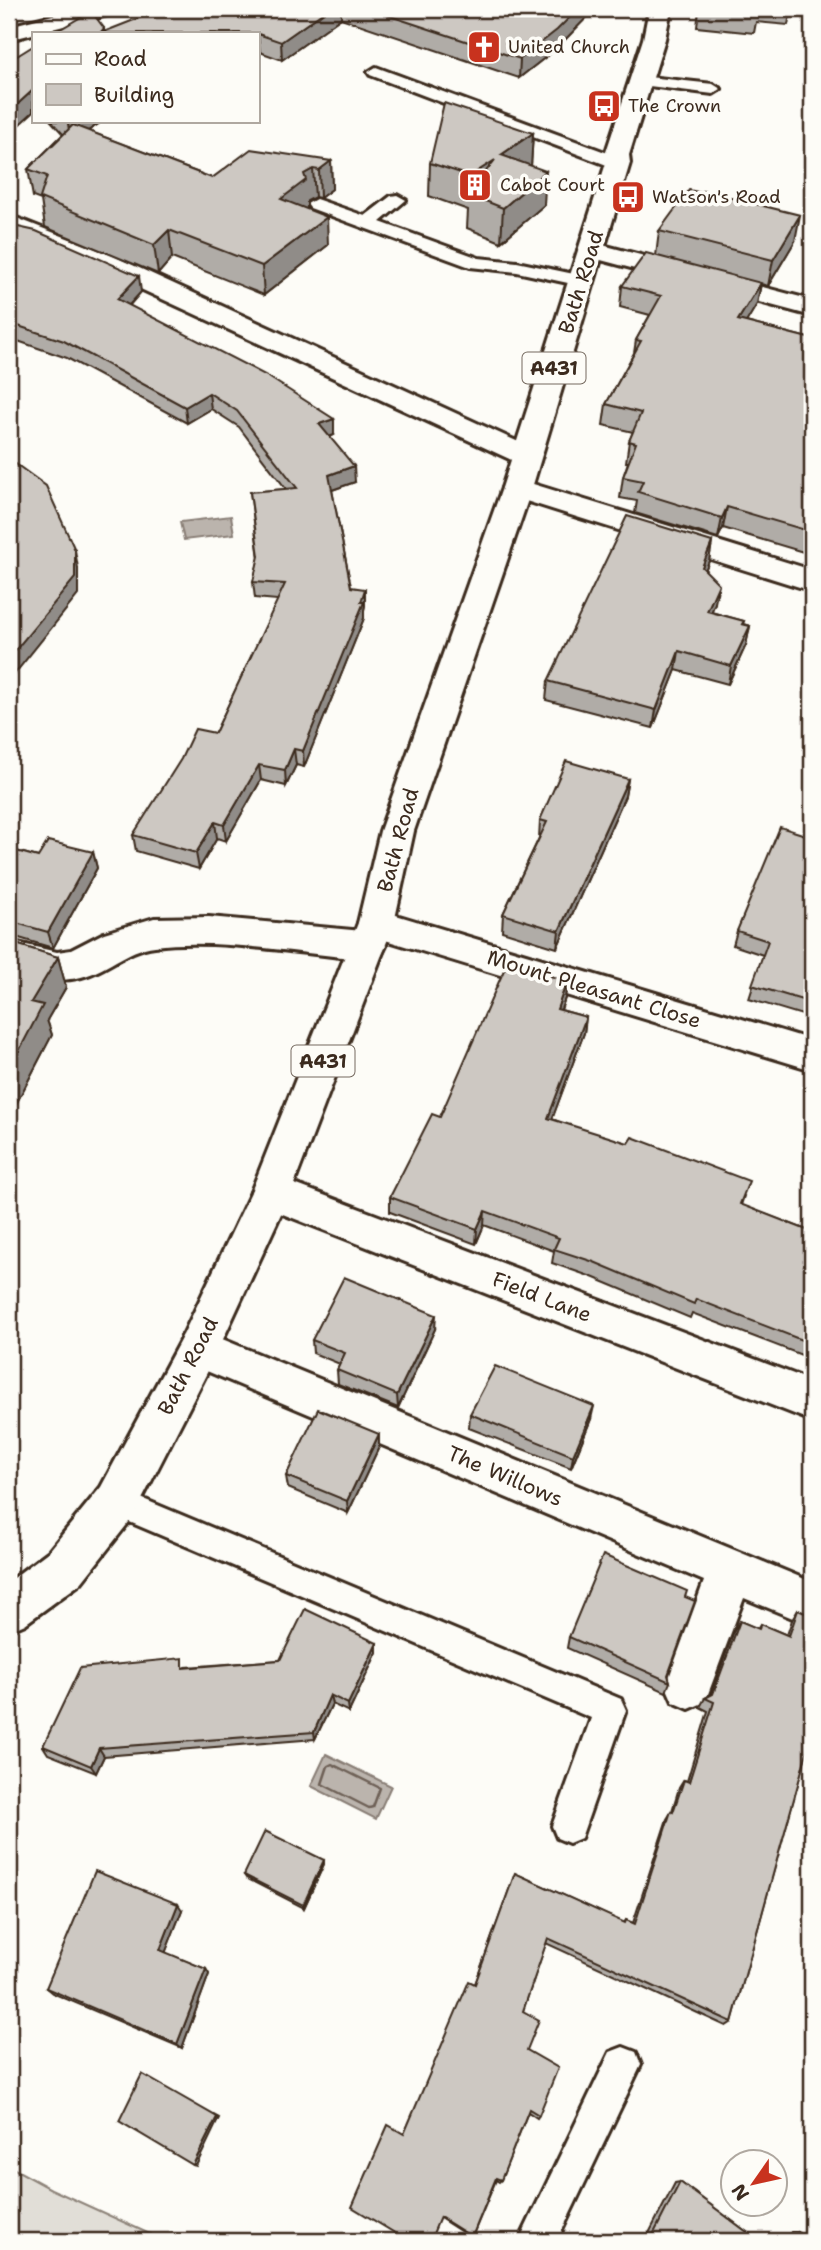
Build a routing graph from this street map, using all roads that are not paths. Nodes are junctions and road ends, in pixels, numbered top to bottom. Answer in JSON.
{"nodes":[{"id":1,"x":103,"y":9,"type":"edge"},
{"id":2,"x":660,"y":9,"type":"edge"},
{"id":3,"x":9,"y":33,"type":"edge"},
{"id":4,"x":376,"y":72,"type":"dead end"},
{"id":5,"x":639,"y":81,"type":"junction"},
{"id":6,"x":713,"y":89,"type":"dead end"},
{"id":7,"x":618,"y":163,"type":"junction"},
{"id":8,"x":397,"y":200,"type":"dead end"},
{"id":9,"x":316,"y":204,"type":"edge"},
{"id":10,"x":9,"y":223,"type":"edge"},
{"id":11,"x":367,"y":223,"type":"junction"},
{"id":12,"x":591,"y":250,"type":"junction"},
{"id":13,"x":583,"y":281,"type":"junction"},
{"id":14,"x":812,"y":308,"type":"edge"},
{"id":15,"x":522,"y":472,"type":"junction"},
{"id":16,"x":812,"y":581,"type":"edge"},
{"id":17,"x":372,"y":934,"type":"junction"},
{"id":18,"x":9,"y":955,"type":"edge"},
{"id":19,"x":812,"y":1055,"type":"edge"},
{"id":20,"x":271,"y":1192,"type":"junction"},
{"id":21,"x":198,"y":1348,"type":"junction"},
{"id":22,"x":812,"y":1401,"type":"edge"},
{"id":23,"x":117,"y":1502,"type":"junction"},
{"id":24,"x":731,"y":1570,"type":"junction"},
{"id":25,"x":812,"y":1604,"type":"edge"},
{"id":26,"x":9,"y":1608,"type":"edge"},
{"id":27,"x":689,"y":1686,"type":"dead end"},
{"id":28,"x":569,"y":1826,"type":"dead end"},
{"id":29,"x":623,"y":2065,"type":"dead end"},
{"id":30,"x":538,"y":2241,"type":"edge"}],
"edges":[{"from":1,"to":3,"type":"street"},
{"from":2,"to":5,"type":"street","name":"Bath Road","number":"A431"},
{"from":4,"to":7,"type":"lane"},
{"from":5,"to":6,"type":"lane"},
{"from":5,"to":7,"type":"street","name":"Bath Road","number":"A431"},
{"from":7,"to":12,"type":"street","name":"Bath Road","number":"A431"},
{"from":8,"to":11,"type":"lane"},
{"from":9,"to":11,"type":"lane"},
{"from":10,"to":15,"type":"street"},
{"from":11,"to":13,"type":"lane"},
{"from":12,"to":13,"type":"street","name":"Bath Road","number":"A431"},
{"from":12,"to":14,"type":"street"},
{"from":13,"to":15,"type":"street","name":"Bath Road","number":"A431"},
{"from":15,"to":16,"type":"street"},
{"from":15,"to":17,"type":"street","name":"Bath Road","number":"A431"},
{"from":17,"to":18,"type":"street","name":"Mount Pleasant Close"},
{"from":17,"to":19,"type":"street","name":"Mount Pleasant Close"},
{"from":17,"to":20,"type":"street","name":"Bath Road","number":"A431"},
{"from":20,"to":21,"type":"street","name":"Bath Road","number":"A431"},
{"from":20,"to":22,"type":"street","name":"Field Lane"},
{"from":21,"to":23,"type":"street","name":"Bath Road","number":"A431"},
{"from":21,"to":24,"type":"street","name":"The Willows"},
{"from":23,"to":26,"type":"street","name":"Bath Road","number":"A431"},
{"from":23,"to":28,"type":"lane"},
{"from":24,"to":25,"type":"street","name":"The Willows"},
{"from":24,"to":27,"type":"street"},
{"from":29,"to":30,"type":"lane"}]}
